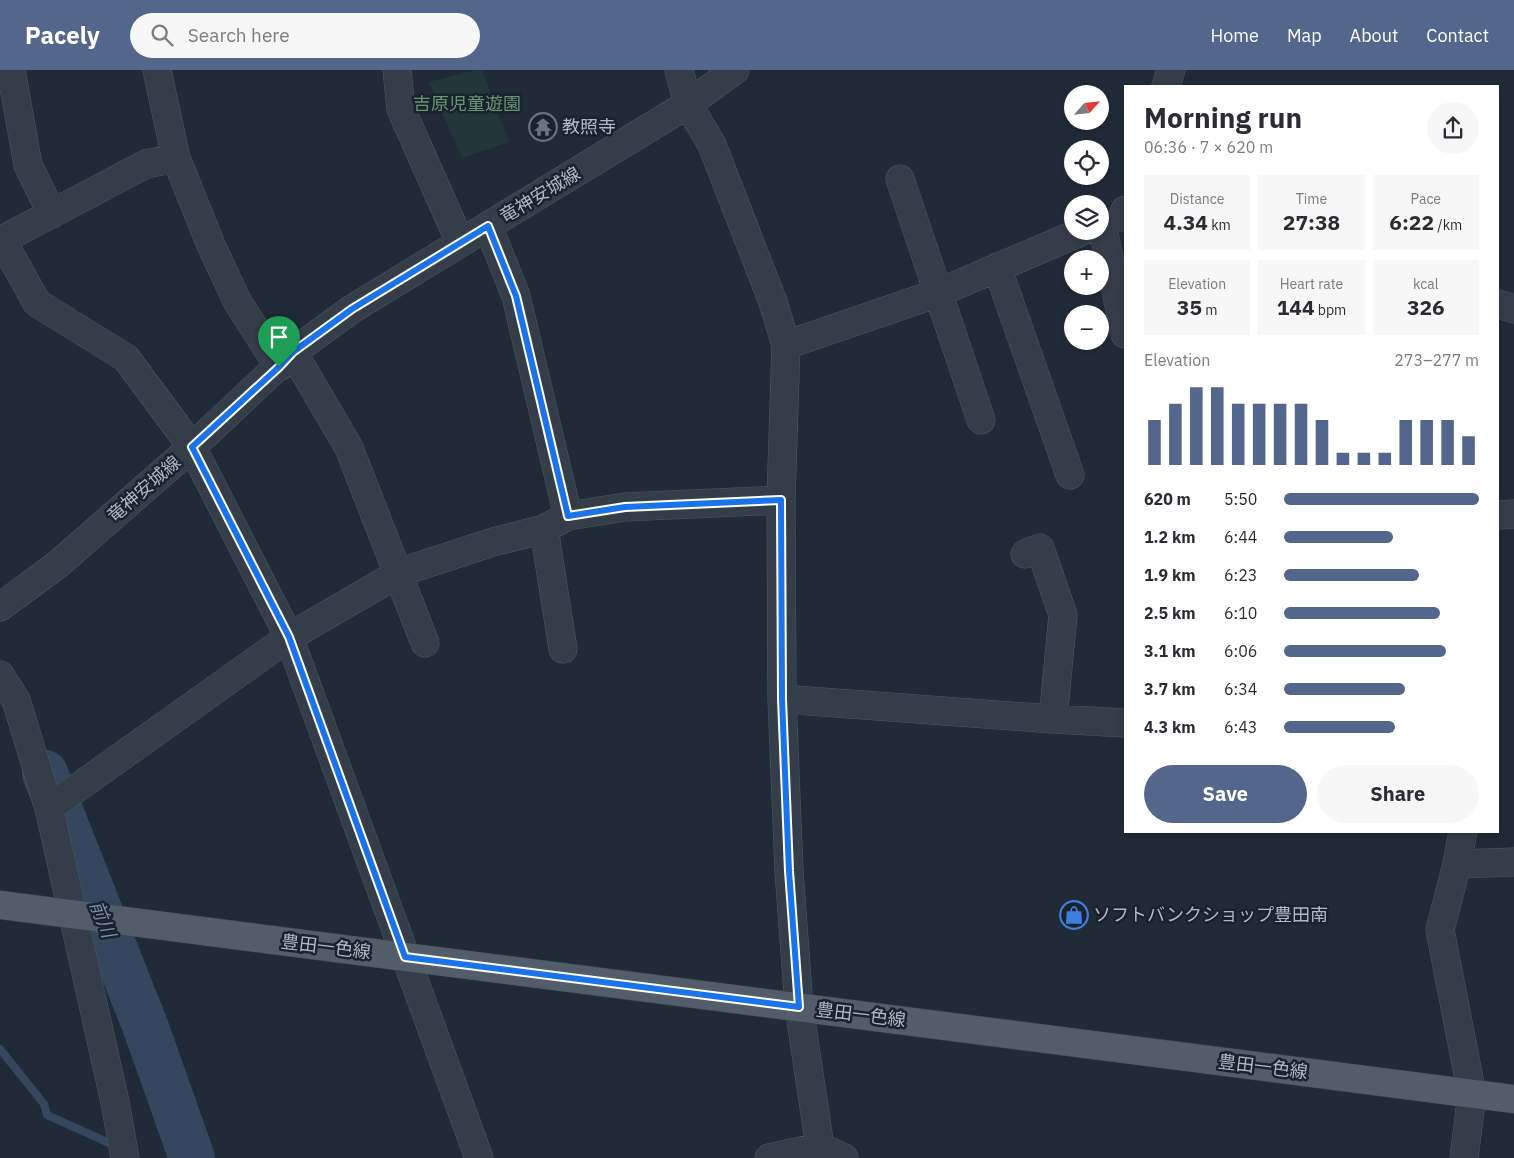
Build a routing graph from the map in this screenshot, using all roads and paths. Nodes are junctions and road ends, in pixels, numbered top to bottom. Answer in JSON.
{"nodes":[{"id":1,"x":11,"y":70,"type":"edge"},
{"id":2,"x":157,"y":70,"type":"edge"},
{"id":3,"x":397,"y":70,"type":"edge"},
{"id":4,"x":679,"y":70,"type":"edge"},
{"id":5,"x":735,"y":70,"type":"edge"},
{"id":6,"x":1171,"y":70,"type":"edge"},
{"id":7,"x":1166,"y":85,"type":"edge"},
{"id":8,"x":688,"y":104,"type":"junction"},
{"id":9,"x":176,"y":158,"type":"junction"},
{"id":10,"x":900,"y":179,"type":"dead end"},
{"id":11,"x":52,"y":214,"type":"junction"},
{"id":12,"x":1110,"y":221,"type":"edge"},
{"id":13,"x":488,"y":226,"type":"junction"},
{"id":14,"x":1,"y":241,"type":"edge"},
{"id":15,"x":460,"y":242,"type":"junction"},
{"id":16,"x":997,"y":268,"type":"junction"},
{"id":17,"x":938,"y":293,"type":"junction"},
{"id":18,"x":1499,"y":304,"type":"edge"},
{"id":19,"x":1514,"y":309,"type":"edge"},
{"id":20,"x":1124,"y":326,"type":"edge"},
{"id":21,"x":786,"y":345,"type":"junction"},
{"id":22,"x":286,"y":360,"type":"junction"},
{"id":23,"x":982,"y":420,"type":"dead end"},
{"id":24,"x":192,"y":447,"type":"junction"},
{"id":25,"x":1070,"y":476,"type":"dead end"},
{"id":26,"x":781,"y":500,"type":"junction"},
{"id":27,"x":1514,"y":514,"type":"edge"},
{"id":28,"x":1499,"y":515,"type":"edge"},
{"id":29,"x":568,"y":516,"type":"junction"},
{"id":30,"x":544,"y":529,"type":"junction"},
{"id":31,"x":1026,"y":554,"type":"dead end"},
{"id":32,"x":397,"y":574,"type":"junction"},
{"id":33,"x":0,"y":607,"type":"edge"},
{"id":34,"x":289,"y":637,"type":"junction"},
{"id":35,"x":425,"y":642,"type":"dead end"},
{"id":36,"x":563,"y":649,"type":"dead end"},
{"id":37,"x":0,"y":675,"type":"edge"},
{"id":38,"x":782,"y":699,"type":"junction"},
{"id":39,"x":1053,"y":719,"type":"junction"},
{"id":40,"x":1124,"y":723,"type":"edge"},
{"id":41,"x":48,"y":808,"type":"junction"},
{"id":42,"x":1463,"y":833,"type":"edge"},
{"id":43,"x":1514,"y":862,"type":"edge"},
{"id":44,"x":1457,"y":864,"type":"junction"},
{"id":45,"x":0,"y":905,"type":"edge"},
{"id":46,"x":72,"y":915,"type":"junction"},
{"id":47,"x":405,"y":957,"type":"junction"},
{"id":48,"x":799,"y":1007,"type":"junction"},
{"id":49,"x":1472,"y":1094,"type":"junction"},
{"id":50,"x":1514,"y":1099,"type":"edge"},
{"id":51,"x":832,"y":1152,"type":"edge"},
{"id":52,"x":125,"y":1158,"type":"edge"},
{"id":53,"x":479,"y":1158,"type":"edge"},
{"id":54,"x":769,"y":1158,"type":"edge"},
{"id":55,"x":1464,"y":1158,"type":"edge"}],
"edges":[{"from":1,"to":11,"type":"street"},
{"from":2,"to":9,"type":"street"},
{"from":3,"to":15,"type":"street"},
{"from":4,"to":8,"type":"street"},
{"from":5,"to":8,"type":"street","name":"竜神安城線"},
{"from":6,"to":7,"type":"street"},
{"from":8,"to":13,"type":"street","name":"竜神安城線"},
{"from":8,"to":21,"type":"street"},
{"from":9,"to":11,"type":"street"},
{"from":9,"to":22,"type":"street"},
{"from":10,"to":17,"type":"street"},
{"from":11,"to":14,"type":"street"},
{"from":12,"to":16,"type":"street"},
{"from":12,"to":20,"type":"street"},
{"from":13,"to":15,"type":"street","name":"竜神安城線"},
{"from":13,"to":29,"type":"street"},
{"from":14,"to":24,"type":"street"},
{"from":15,"to":22,"type":"street","name":"竜神安城線"},
{"from":16,"to":17,"type":"street"},
{"from":16,"to":25,"type":"street"},
{"from":17,"to":21,"type":"street"},
{"from":17,"to":23,"type":"street"},
{"from":18,"to":19,"type":"street"},
{"from":21,"to":26,"type":"street"},
{"from":22,"to":24,"type":"street","name":"竜神安城線"},
{"from":22,"to":32,"type":"street"},
{"from":24,"to":33,"type":"street","name":"竜神安城線"},
{"from":24,"to":34,"type":"street"},
{"from":26,"to":29,"type":"street"},
{"from":26,"to":38,"type":"street"},
{"from":27,"to":28,"type":"street"},
{"from":29,"to":30,"type":"street"},
{"from":30,"to":32,"type":"street"},
{"from":30,"to":36,"type":"street"},
{"from":31,"to":39,"type":"street"},
{"from":32,"to":34,"type":"street"},
{"from":32,"to":35,"type":"street"},
{"from":34,"to":41,"type":"street"},
{"from":34,"to":47,"type":"street"},
{"from":37,"to":41,"type":"street"},
{"from":38,"to":39,"type":"street"},
{"from":38,"to":48,"type":"street"},
{"from":39,"to":40,"type":"street"},
{"from":41,"to":46,"type":"street"},
{"from":42,"to":44,"type":"street"},
{"from":43,"to":44,"type":"street"},
{"from":44,"to":49,"type":"street"},
{"from":45,"to":46,"type":"main road","name":"豊田一色線"},
{"from":46,"to":47,"type":"main road","name":"豊田一色線"},
{"from":46,"to":52,"type":"street"},
{"from":47,"to":48,"type":"main road","name":"豊田一色線"},
{"from":47,"to":53,"type":"street"},
{"from":48,"to":49,"type":"main road","name":"豊田一色線"},
{"from":48,"to":51,"type":"street"},
{"from":49,"to":50,"type":"main road","name":"豊田一色線"},
{"from":49,"to":55,"type":"street"},
{"from":51,"to":54,"type":"street"}]}
